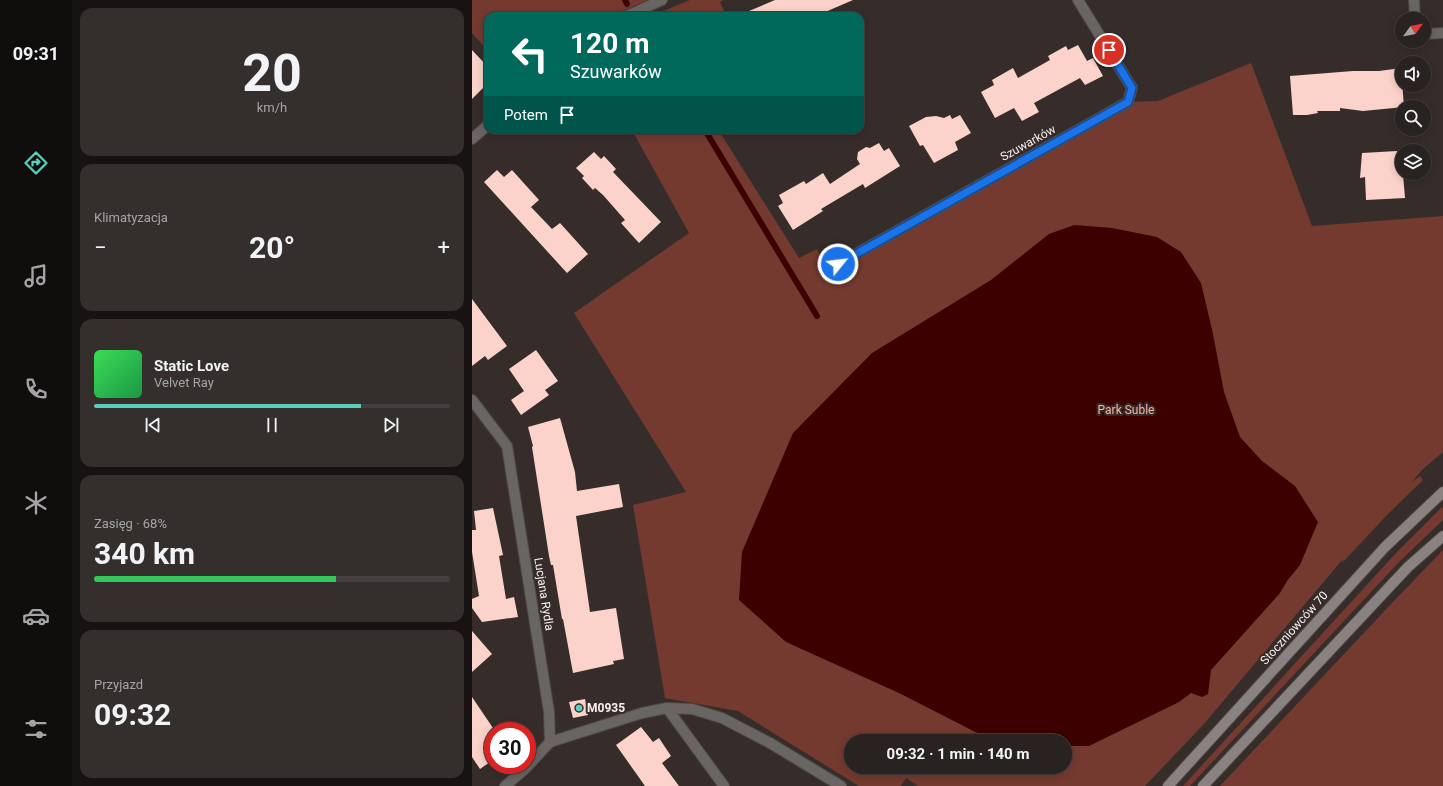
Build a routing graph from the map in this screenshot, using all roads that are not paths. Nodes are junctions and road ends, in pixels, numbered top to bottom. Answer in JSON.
{"nodes":[{"id":1,"x":662,"y":0,"type":"edge"},
{"id":2,"x":1078,"y":0,"type":"edge"},
{"id":3,"x":1414,"y":0,"type":"edge"},
{"id":4,"x":636,"y":12,"type":"edge"},
{"id":5,"x":1415,"y":12,"type":"edge"},
{"id":6,"x":1443,"y":33,"type":"edge"},
{"id":7,"x":1431,"y":34,"type":"edge"},
{"id":8,"x":484,"y":128,"type":"edge"},
{"id":9,"x":472,"y":139,"type":"edge"},
{"id":10,"x":838,"y":264,"type":"dead end"},
{"id":11,"x":472,"y":400,"type":"edge"},
{"id":12,"x":1443,"y":492,"type":"edge"},
{"id":13,"x":1443,"y":536,"type":"edge"},
{"id":14,"x":667,"y":708,"type":"junction"},
{"id":15,"x":550,"y":742,"type":"junction"},
{"id":16,"x":505,"y":786,"type":"edge"},
{"id":17,"x":724,"y":786,"type":"edge"},
{"id":18,"x":841,"y":786,"type":"edge"},
{"id":19,"x":1168,"y":786,"type":"edge"},
{"id":20,"x":1203,"y":786,"type":"edge"}],
"edges":[{"from":1,"to":4,"type":"street"},
{"from":2,"to":10,"type":"street","name":"Szuwarków"},
{"from":3,"to":5,"type":"street"},
{"from":6,"to":7,"type":"street"},
{"from":8,"to":9,"type":"street"},
{"from":11,"to":15,"type":"street","name":"Lucjana Rydla"},
{"from":12,"to":19,"type":"street","name":"Stoczniowców 70"},
{"from":13,"to":20,"type":"street"},
{"from":14,"to":15,"type":"street"},
{"from":14,"to":17,"type":"street"},
{"from":14,"to":18,"type":"street"},
{"from":15,"to":16,"type":"street"}]}
